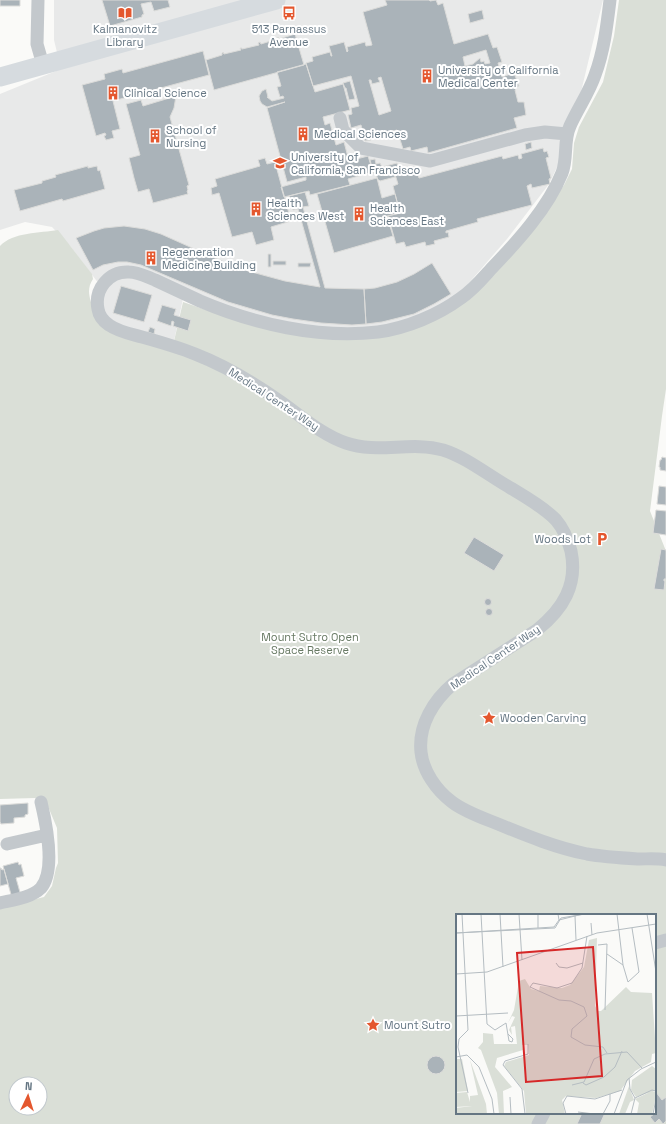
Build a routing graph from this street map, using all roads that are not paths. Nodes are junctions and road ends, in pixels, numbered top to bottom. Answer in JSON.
{"nodes":[{"id":1,"x":38,"y":0,"type":"edge"},
{"id":2,"x":276,"y":0,"type":"edge"},
{"id":3,"x":610,"y":0,"type":"edge"},
{"id":4,"x":43,"y":65,"type":"junction"},
{"id":5,"x":0,"y":77,"type":"edge"},
{"id":6,"x":340,"y":118,"type":"dead end"},
{"id":7,"x":567,"y":134,"type":"junction"},
{"id":8,"x":41,"y":802,"type":"dead end"},
{"id":9,"x":47,"y":835,"type":"junction"},
{"id":10,"x":6,"y":844,"type":"dead end"},
{"id":11,"x":666,"y":860,"type":"edge"},
{"id":12,"x":0,"y":903,"type":"edge"},
{"id":13,"x":666,"y":940,"type":"edge"},
{"id":14,"x":656,"y":943,"type":"edge"},
{"id":15,"x":543,"y":1114,"type":"edge"},
{"id":16,"x":538,"y":1124,"type":"edge"}],
"edges":[{"from":1,"to":4,"type":"street"},
{"from":2,"to":4,"type":"street"},
{"from":3,"to":7,"type":"street","name":"Medical Center Way"},
{"from":4,"to":5,"type":"street"},
{"from":6,"to":7,"type":"street"},
{"from":7,"to":11,"type":"street","name":"Medical Center Way"},
{"from":8,"to":9,"type":"street"},
{"from":9,"to":10,"type":"street"},
{"from":9,"to":12,"type":"street"},
{"from":13,"to":14,"type":"street"},
{"from":15,"to":16,"type":"street"}]}
